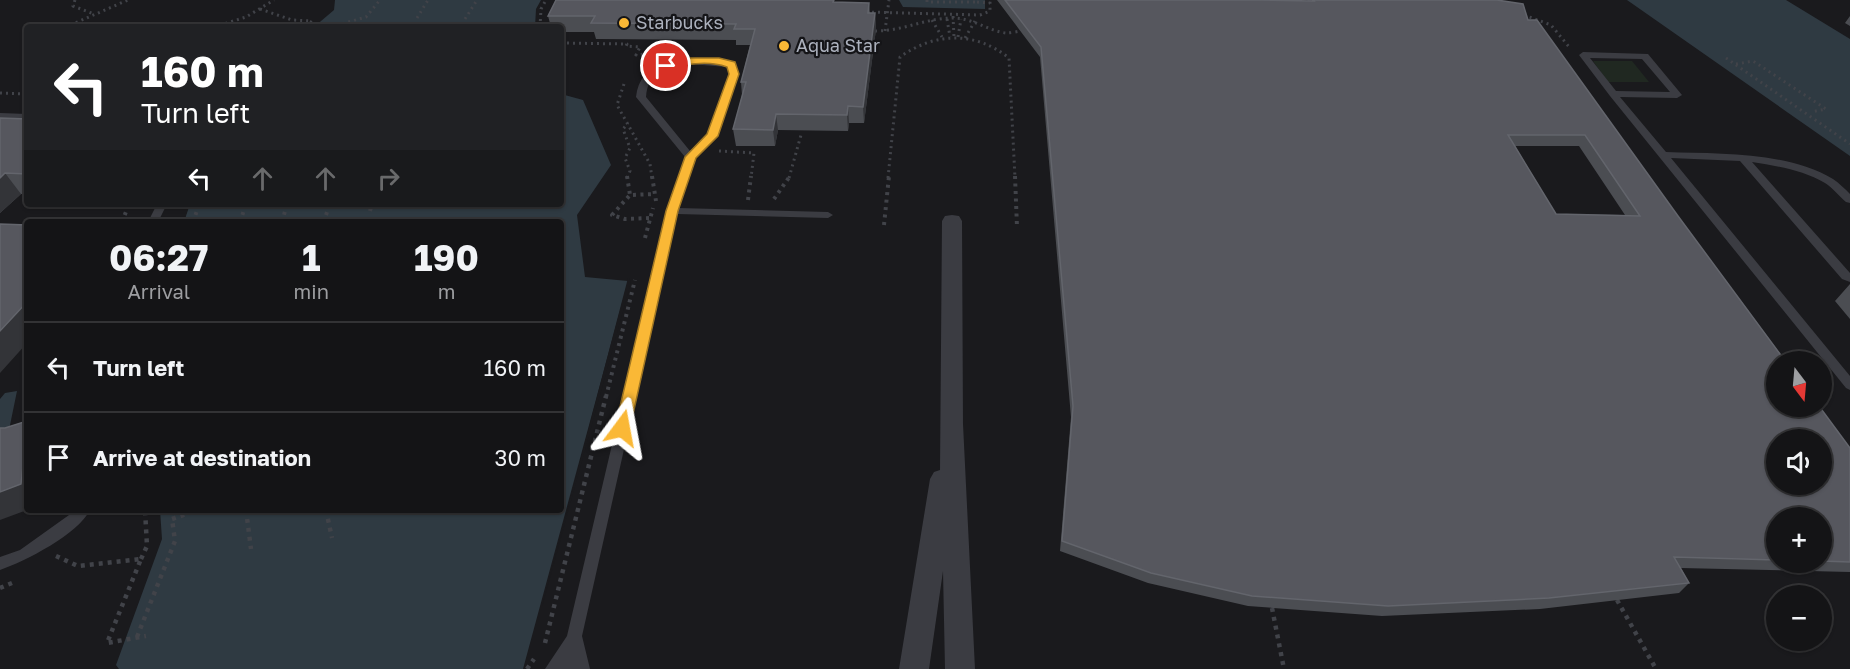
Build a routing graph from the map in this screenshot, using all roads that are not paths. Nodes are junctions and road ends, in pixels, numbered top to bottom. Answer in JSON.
{"nodes":[{"id":1,"x":1612,"y":94,"type":"junction"},
{"id":2,"x":4,"y":117,"type":"edge"},
{"id":3,"x":24,"y":117,"type":"edge"},
{"id":4,"x":0,"y":124,"type":"edge"},
{"id":5,"x":1664,"y":155,"type":"junction"},
{"id":6,"x":690,"y":157,"type":"junction"},
{"id":7,"x":1742,"y":157,"type":"junction"},
{"id":8,"x":1850,"y":200,"type":"edge"},
{"id":9,"x":672,"y":211,"type":"junction"},
{"id":10,"x":828,"y":215,"type":"dead end"},
{"id":11,"x":952,"y":221,"type":"dead end"},
{"id":12,"x":1850,"y":279,"type":"edge"},
{"id":13,"x":1850,"y":385,"type":"edge"},
{"id":14,"x":951,"y":424,"type":"junction"},
{"id":15,"x":81,"y":513,"type":"edge"},
{"id":16,"x":0,"y":564,"type":"edge"},
{"id":17,"x":576,"y":633,"type":"junction"},
{"id":18,"x":553,"y":669,"type":"edge"},
{"id":19,"x":567,"y":669,"type":"edge"},
{"id":20,"x":582,"y":669,"type":"edge"},
{"id":21,"x":915,"y":669,"type":"edge"},
{"id":22,"x":960,"y":669,"type":"edge"}],
"edges":[{"from":1,"to":1,"type":"lane"},
{"from":1,"to":5,"type":"lane"},
{"from":2,"to":3,"type":"lane"},
{"from":2,"to":4,"type":"lane"},
{"from":5,"to":7,"type":"lane"},
{"from":5,"to":13,"type":"lane"},
{"from":6,"to":6,"type":"lane"},
{"from":6,"to":9,"type":"lane"},
{"from":7,"to":8,"type":"lane"},
{"from":7,"to":12,"type":"lane"},
{"from":9,"to":10,"type":"lane"},
{"from":9,"to":17,"type":"lane"},
{"from":11,"to":14,"type":"street"},
{"from":14,"to":21,"type":"street"},
{"from":14,"to":22,"type":"street"},
{"from":15,"to":16,"type":"lane"},
{"from":17,"to":18,"type":"lane"},
{"from":17,"to":19,"type":"lane"},
{"from":17,"to":20,"type":"lane"}]}
